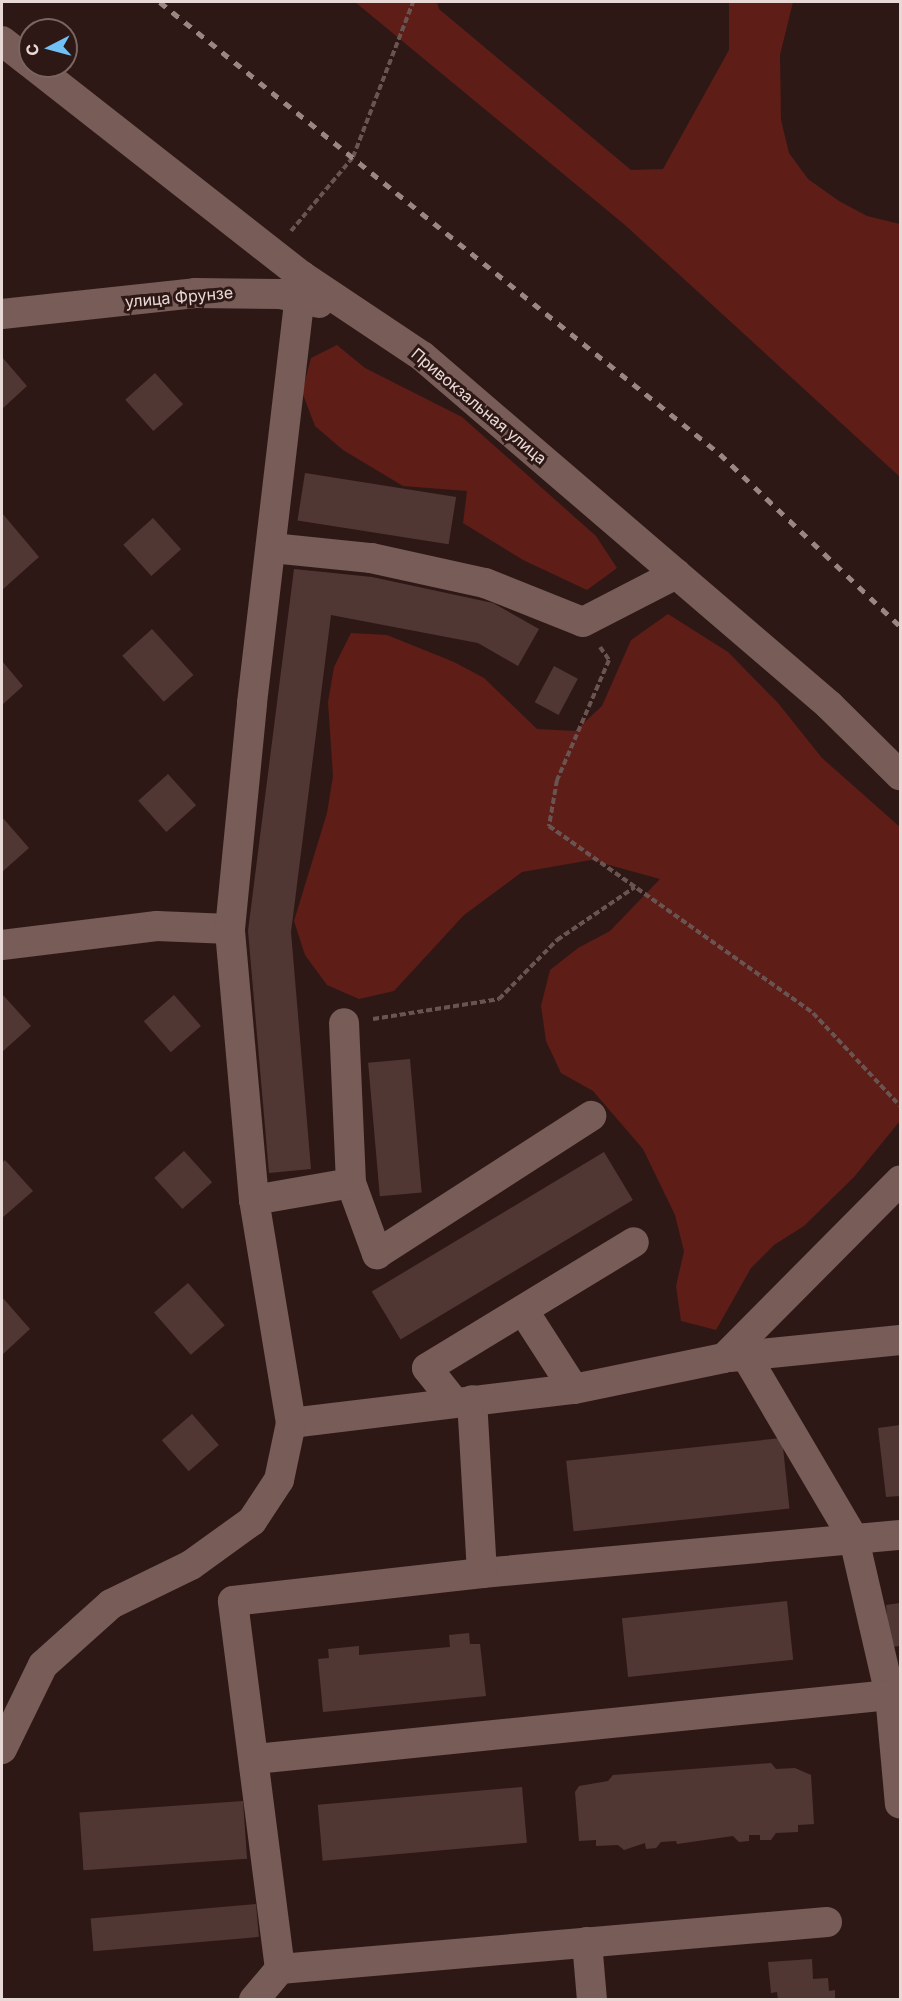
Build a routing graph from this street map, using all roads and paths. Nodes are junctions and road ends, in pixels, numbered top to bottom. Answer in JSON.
{"nodes":[{"id":1,"x":413,"y":2,"type":"edge"},
{"id":2,"x":2,"y":41,"type":"edge"},
{"id":3,"x":18,"y":54,"type":"edge"},
{"id":4,"x":49,"y":78,"type":"edge"},
{"id":5,"x":273,"y":253,"type":"junction"},
{"id":6,"x":302,"y":287,"type":"junction"},
{"id":7,"x":2,"y":314,"type":"edge"},
{"id":8,"x":272,"y":548,"type":"junction"},
{"id":9,"x":676,"y":574,"type":"junction"},
{"id":10,"x":583,"y":622,"type":"junction"},
{"id":11,"x":900,"y":775,"type":"edge"},
{"id":12,"x":635,"y":887,"type":"junction"},
{"id":13,"x":230,"y":929,"type":"junction"},
{"id":14,"x":2,"y":945,"type":"edge"},
{"id":15,"x":344,"y":1023,"type":"joint"},
{"id":16,"x":900,"y":1106,"type":"edge"},
{"id":17,"x":591,"y":1116,"type":"dead end"},
{"id":18,"x":900,"y":1181,"type":"edge"},
{"id":19,"x":351,"y":1183,"type":"junction"},
{"id":20,"x":254,"y":1200,"type":"junction"},
{"id":21,"x":634,"y":1242,"type":"dead end"},
{"id":22,"x":523,"y":1310,"type":"junction"},
{"id":23,"x":900,"y":1340,"type":"edge"},
{"id":24,"x":735,"y":1357,"type":"junction"},
{"id":25,"x":574,"y":1389,"type":"junction"},
{"id":26,"x":463,"y":1401,"type":"junction"},
{"id":27,"x":291,"y":1423,"type":"junction"},
{"id":28,"x":900,"y":1535,"type":"edge"},
{"id":29,"x":854,"y":1539,"type":"junction"},
{"id":30,"x":482,"y":1573,"type":"junction"},
{"id":31,"x":890,"y":1695,"type":"junction"},
{"id":32,"x":2,"y":1749,"type":"edge"},
{"id":33,"x":255,"y":1760,"type":"junction"},
{"id":34,"x":900,"y":1804,"type":"edge"},
{"id":35,"x":827,"y":1922,"type":"dead end"},
{"id":36,"x":587,"y":1942,"type":"junction"},
{"id":37,"x":280,"y":1969,"type":"junction"},
{"id":38,"x":254,"y":2000,"type":"edge"},
{"id":39,"x":592,"y":2000,"type":"edge"}],
"edges":[{"from":1,"to":5,"type":"path"},
{"from":2,"to":3,"type":"street"},
{"from":4,"to":5,"type":"street","name":"Привокзальная улица"},
{"from":5,"to":6,"type":"street","name":"Привокзальная улица"},
{"from":6,"to":7,"type":"street","name":"улица Фрунзе"},
{"from":6,"to":8,"type":"street"},
{"from":6,"to":9,"type":"street","name":"Привокзальная улица"},
{"from":8,"to":10,"type":"street"},
{"from":8,"to":13,"type":"street"},
{"from":9,"to":10,"type":"street"},
{"from":9,"to":11,"type":"street","name":"Привокзальная улица"},
{"from":10,"to":12,"type":"path"},
{"from":12,"to":15,"type":"path"},
{"from":12,"to":16,"type":"path"},
{"from":13,"to":14,"type":"street"},
{"from":13,"to":20,"type":"street"},
{"from":15,"to":19,"type":"street"},
{"from":17,"to":19,"type":"street"},
{"from":18,"to":24,"type":"street"},
{"from":19,"to":20,"type":"street"},
{"from":20,"to":27,"type":"street"},
{"from":21,"to":22,"type":"street"},
{"from":22,"to":25,"type":"street"},
{"from":22,"to":26,"type":"street"},
{"from":23,"to":24,"type":"street"},
{"from":24,"to":25,"type":"street"},
{"from":24,"to":29,"type":"street"},
{"from":25,"to":26,"type":"street"},
{"from":26,"to":27,"type":"street"},
{"from":26,"to":30,"type":"street"},
{"from":27,"to":32,"type":"street"},
{"from":28,"to":29,"type":"street"},
{"from":29,"to":30,"type":"street"},
{"from":29,"to":31,"type":"street"},
{"from":30,"to":33,"type":"street"},
{"from":31,"to":33,"type":"street"},
{"from":31,"to":34,"type":"street"},
{"from":33,"to":37,"type":"street"},
{"from":35,"to":36,"type":"street"},
{"from":36,"to":37,"type":"street"},
{"from":36,"to":39,"type":"street"},
{"from":37,"to":38,"type":"street"}]}
